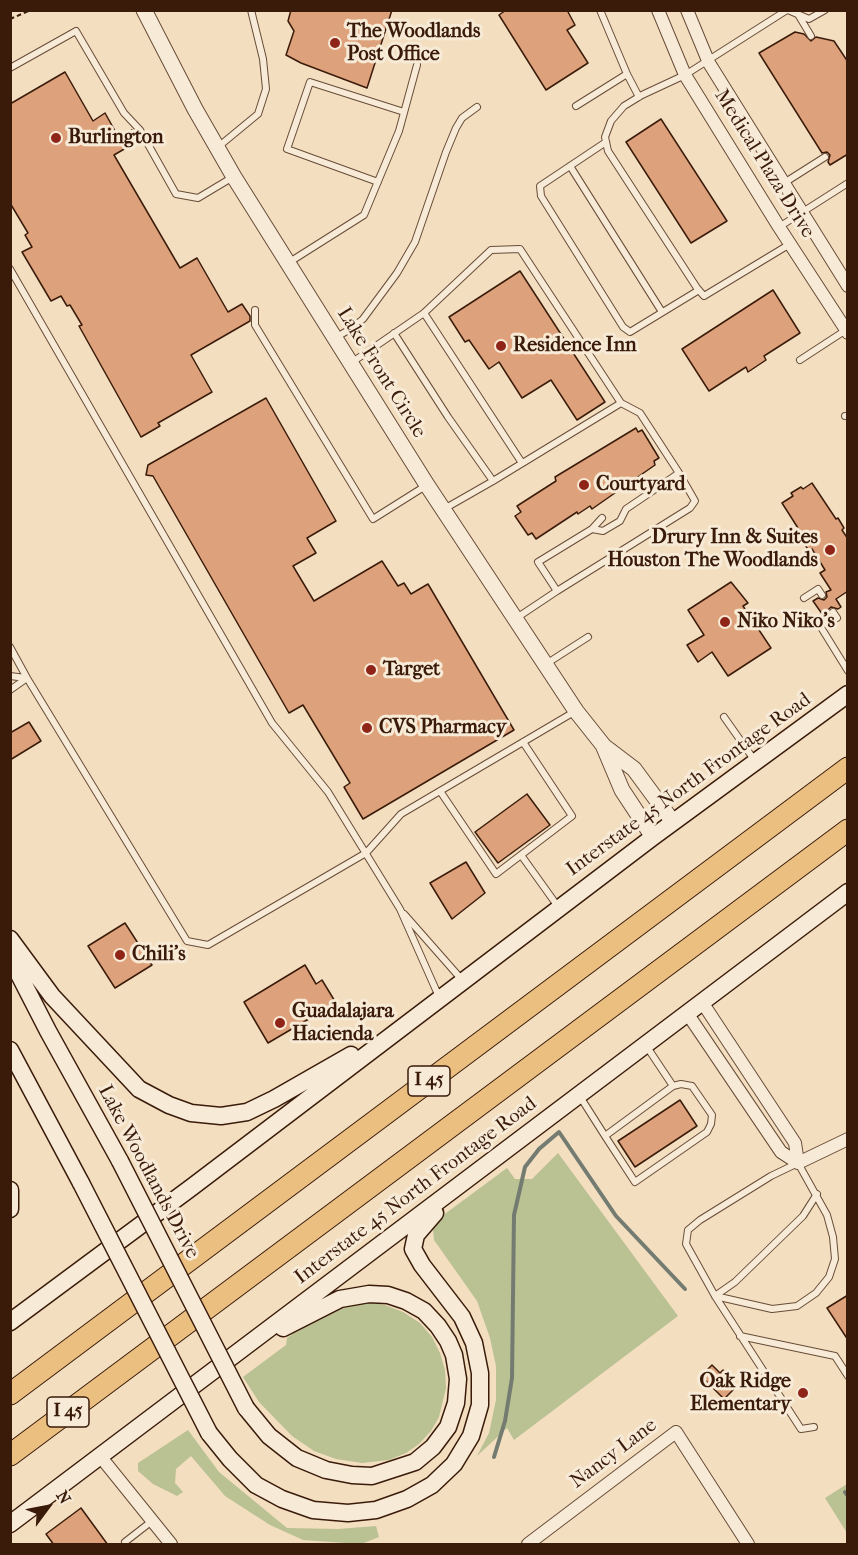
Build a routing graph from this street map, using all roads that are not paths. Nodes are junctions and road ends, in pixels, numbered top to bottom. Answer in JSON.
{"nodes":[{"id":1,"x":144,"y":10,"type":"edge"},
{"id":2,"x":251,"y":10,"type":"edge"},
{"id":3,"x":600,"y":10,"type":"edge"},
{"id":4,"x":658,"y":10,"type":"edge"},
{"id":5,"x":687,"y":10,"type":"edge"},
{"id":6,"x":788,"y":10,"type":"edge"},
{"id":7,"x":825,"y":10,"type":"edge"},
{"id":8,"x":777,"y":13,"type":"edge"},
{"id":9,"x":798,"y":15,"type":"junction"},
{"id":10,"x":811,"y":36,"type":"dead end"},
{"id":11,"x":708,"y":60,"type":"junction"},
{"id":12,"x":417,"y":64,"type":"dead end"},
{"id":13,"x":10,"y":68,"type":"edge"},
{"id":14,"x":627,"y":74,"type":"junction"},
{"id":15,"x":686,"y":75,"type":"junction"},
{"id":16,"x":639,"y":97,"type":"junction"},
{"id":17,"x":576,"y":106,"type":"dead end"},
{"id":18,"x":477,"y":107,"type":"dead end"},
{"id":19,"x":404,"y":112,"type":"junction"},
{"id":20,"x":606,"y":142,"type":"junction"},
{"id":21,"x":217,"y":148,"type":"junction"},
{"id":22,"x":825,"y":157,"type":"dead end"},
{"id":23,"x":570,"y":166,"type":"junction"},
{"id":24,"x":234,"y":177,"type":"junction"},
{"id":25,"x":378,"y":182,"type":"junction"},
{"id":26,"x":783,"y":183,"type":"junction"},
{"id":27,"x":848,"y":183,"type":"edge"},
{"id":28,"x":801,"y":212,"type":"junction"},
{"id":29,"x":779,"y":226,"type":"junction"},
{"id":30,"x":790,"y":244,"type":"junction"},
{"id":31,"x":287,"y":263,"type":"junction"},
{"id":32,"x":10,"y":269,"type":"edge"},
{"id":33,"x":848,"y":286,"type":"edge"},
{"id":34,"x":699,"y":290,"type":"junction"},
{"id":35,"x":255,"y":310,"type":"dead end"},
{"id":36,"x":424,"y":312,"type":"junction"},
{"id":37,"x":662,"y":312,"type":"junction"},
{"id":38,"x":847,"y":331,"type":"edge"},
{"id":39,"x":394,"y":333,"type":"junction"},
{"id":40,"x":334,"y":338,"type":"junction"},
{"id":41,"x":800,"y":360,"type":"dead end"},
{"id":42,"x":350,"y":363,"type":"junction"},
{"id":43,"x":621,"y":403,"type":"junction"},
{"id":44,"x":522,"y":463,"type":"junction"},
{"id":45,"x":679,"y":473,"type":"junction"},
{"id":46,"x":493,"y":481,"type":"junction"},
{"id":47,"x":428,"y":485,"type":"junction"},
{"id":48,"x":626,"y":508,"type":"junction"},
{"id":49,"x":443,"y":509,"type":"junction"},
{"id":50,"x":616,"y":510,"type":"dead end"},
{"id":51,"x":602,"y":518,"type":"dead end"},
{"id":52,"x":592,"y":529,"type":"junction"},
{"id":53,"x":557,"y":591,"type":"junction"},
{"id":54,"x":822,"y":595,"type":"dead end"},
{"id":55,"x":804,"y":598,"type":"dead end"},
{"id":56,"x":515,"y":619,"type":"junction"},
{"id":57,"x":822,"y":629,"type":"dead end"},
{"id":58,"x":588,"y":637,"type":"dead end"},
{"id":59,"x":10,"y":647,"type":"edge"},
{"id":60,"x":545,"y":665,"type":"junction"},
{"id":61,"x":848,"y":672,"type":"edge"},
{"id":62,"x":10,"y":676,"type":"edge"},
{"id":63,"x":27,"y":678,"type":"junction"},
{"id":64,"x":10,"y":690,"type":"edge"},
{"id":65,"x":848,"y":694,"type":"edge"},
{"id":66,"x":576,"y":711,"type":"junction"},
{"id":67,"x":724,"y":717,"type":"dead end"},
{"id":68,"x":523,"y":742,"type":"junction"},
{"id":69,"x":603,"y":745,"type":"junction"},
{"id":70,"x":756,"y":762,"type":"junction"},
{"id":71,"x":848,"y":768,"type":"edge"},
{"id":72,"x":440,"y":791,"type":"junction"},
{"id":73,"x":673,"y":822,"type":"junction"},
{"id":74,"x":848,"y":830,"type":"edge"},
{"id":75,"x":653,"y":837,"type":"junction"},
{"id":76,"x":366,"y":853,"type":"junction"},
{"id":77,"x":521,"y":855,"type":"junction"},
{"id":78,"x":848,"y":892,"type":"edge"},
{"id":79,"x":559,"y":908,"type":"junction"},
{"id":80,"x":400,"y":909,"type":"junction"},
{"id":81,"x":10,"y":939,"type":"edge"},
{"id":82,"x":10,"y":957,"type":"edge"},
{"id":83,"x":464,"y":982,"type":"junction"},
{"id":84,"x":10,"y":983,"type":"edge"},
{"id":85,"x":440,"y":999,"type":"junction"},
{"id":86,"x":702,"y":1002,"type":"junction"},
{"id":87,"x":687,"y":1013,"type":"junction"},
{"id":88,"x":409,"y":1022,"type":"junction"},
{"id":89,"x":48,"y":1031,"type":"junction"},
{"id":90,"x":645,"y":1044,"type":"junction"},
{"id":91,"x":10,"y":1050,"type":"edge"},
{"id":92,"x":673,"y":1086,"type":"junction"},
{"id":93,"x":579,"y":1095,"type":"junction"},
{"id":94,"x":605,"y":1136,"type":"junction"},
{"id":95,"x":848,"y":1139,"type":"edge"},
{"id":96,"x":798,"y":1163,"type":"junction"},
{"id":97,"x":457,"y":1187,"type":"junction"},
{"id":98,"x":10,"y":1190,"type":"edge"},
{"id":99,"x":816,"y":1194,"type":"junction"},
{"id":100,"x":10,"y":1209,"type":"edge"},
{"id":101,"x":715,"y":1296,"type":"junction"},
{"id":102,"x":10,"y":1322,"type":"edge"},
{"id":103,"x":740,"y":1336,"type":"junction"},
{"id":104,"x":245,"y":1347,"type":"junction"},
{"id":105,"x":848,"y":1376,"type":"edge"},
{"id":106,"x":10,"y":1394,"type":"edge"},
{"id":107,"x":814,"y":1427,"type":"dead end"},
{"id":108,"x":10,"y":1455,"type":"edge"},
{"id":109,"x":100,"y":1456,"type":"junction"},
{"id":110,"x":152,"y":1521,"type":"junction"},
{"id":111,"x":10,"y":1524,"type":"edge"},
{"id":112,"x":125,"y":1542,"type":"dead end"},
{"id":113,"x":171,"y":1545,"type":"edge"},
{"id":114,"x":528,"y":1545,"type":"edge"},
{"id":115,"x":748,"y":1545,"type":"edge"}],
"edges":[{"from":1,"to":21,"type":"street","name":"Lake Front Circle"},
{"from":2,"to":21,"type":"lane"},
{"from":3,"to":14,"type":"lane"},
{"from":4,"to":15,"type":"street","name":"Medical Plaza Drive"},
{"from":5,"to":11,"type":"street","name":"Medical Plaza Drive"},
{"from":6,"to":8,"type":"lane"},
{"from":6,"to":9,"type":"lane"},
{"from":7,"to":9,"type":"lane"},
{"from":8,"to":11,"type":"lane"},
{"from":9,"to":10,"type":"lane"},
{"from":11,"to":15,"type":"lane"},
{"from":11,"to":26,"type":"street","name":"Medical Plaza Drive"},
{"from":12,"to":19,"type":"lane"},
{"from":13,"to":24,"type":"lane"},
{"from":14,"to":16,"type":"lane"},
{"from":14,"to":17,"type":"lane"},
{"from":15,"to":16,"type":"lane"},
{"from":15,"to":29,"type":"street","name":"Medical Plaza Drive"},
{"from":16,"to":20,"type":"lane"},
{"from":18,"to":40,"type":"lane"},
{"from":19,"to":25,"type":"lane"},
{"from":19,"to":25,"type":"lane"},
{"from":20,"to":23,"type":"lane"},
{"from":20,"to":34,"type":"lane"},
{"from":21,"to":24,"type":"street","name":"Lake Front Circle"},
{"from":22,"to":26,"type":"lane"},
{"from":23,"to":37,"type":"lane"},
{"from":23,"to":37,"type":"lane"},
{"from":24,"to":31,"type":"street","name":"Lake Front Circle"},
{"from":25,"to":31,"type":"lane"},
{"from":26,"to":28,"type":"street","name":"Medical Plaza Drive"},
{"from":27,"to":28,"type":"lane"},
{"from":28,"to":29,"type":"lane"},
{"from":28,"to":33,"type":"street","name":"Medical Plaza Drive"},
{"from":29,"to":30,"type":"street","name":"Medical Plaza Drive"},
{"from":30,"to":34,"type":"lane"},
{"from":30,"to":38,"type":"street","name":"Medical Plaza Drive"},
{"from":31,"to":40,"type":"street","name":"Lake Front Circle"},
{"from":32,"to":76,"type":"lane"},
{"from":34,"to":37,"type":"lane"},
{"from":35,"to":47,"type":"lane"},
{"from":36,"to":39,"type":"lane"},
{"from":36,"to":43,"type":"lane"},
{"from":36,"to":44,"type":"lane"},
{"from":38,"to":41,"type":"lane"},
{"from":39,"to":42,"type":"lane"},
{"from":39,"to":46,"type":"lane"},
{"from":40,"to":42,"type":"street","name":"Lake Front Circle"},
{"from":42,"to":47,"type":"street","name":"Lake Front Circle"},
{"from":43,"to":44,"type":"lane"},
{"from":43,"to":45,"type":"lane"},
{"from":44,"to":46,"type":"lane"},
{"from":45,"to":48,"type":"lane"},
{"from":45,"to":53,"type":"lane"},
{"from":46,"to":49,"type":"lane"},
{"from":47,"to":49,"type":"street","name":"Lake Front Circle"},
{"from":48,"to":50,"type":"lane"},
{"from":48,"to":52,"type":"lane"},
{"from":49,"to":56,"type":"street","name":"Lake Front Circle"},
{"from":51,"to":52,"type":"lane"},
{"from":52,"to":53,"type":"lane"},
{"from":53,"to":56,"type":"lane"},
{"from":54,"to":55,"type":"lane"},
{"from":56,"to":60,"type":"street","name":"Lake Front Circle"},
{"from":57,"to":61,"type":"lane"},
{"from":58,"to":60,"type":"lane"},
{"from":59,"to":63,"type":"lane"},
{"from":60,"to":66,"type":"street","name":"Lake Front Circle"},
{"from":62,"to":63,"type":"lane"},
{"from":63,"to":64,"type":"lane"},
{"from":63,"to":76,"type":"lane"},
{"from":65,"to":70,"type":"main road","name":"Interstate 45 North Frontage Road"},
{"from":66,"to":68,"type":"lane"},
{"from":66,"to":69,"type":"street","name":"Lake Front Circle"},
{"from":67,"to":70,"type":"lane"},
{"from":68,"to":72,"type":"lane"},
{"from":68,"to":77,"type":"lane"},
{"from":69,"to":73,"type":"street","name":"Lake Front Circle"},
{"from":69,"to":75,"type":"street","name":"Lake Front Circle"},
{"from":70,"to":73,"type":"main road","name":"Interstate 45 North Frontage Road"},
{"from":71,"to":106,"type":"highway","number":"I 45"},
{"from":72,"to":76,"type":"lane"},
{"from":72,"to":77,"type":"lane"},
{"from":73,"to":75,"type":"main road","name":"Interstate 45 North Frontage Road"},
{"from":74,"to":108,"type":"highway","number":"I 45"},
{"from":75,"to":79,"type":"main road","name":"Interstate 45 North Frontage Road"},
{"from":76,"to":80,"type":"lane"},
{"from":77,"to":79,"type":"lane"},
{"from":78,"to":86,"type":"main road","name":"Interstate 45 North Frontage Road"},
{"from":79,"to":83,"type":"main road","name":"Interstate 45 North Frontage Road"},
{"from":80,"to":83,"type":"lane"},
{"from":80,"to":85,"type":"lane"},
{"from":81,"to":88,"type":"main road"},
{"from":82,"to":89,"type":"main road","name":"Lake Woodlands Drive"},
{"from":83,"to":85,"type":"main road","name":"Interstate 45 North Frontage Road"},
{"from":84,"to":89,"type":"main road"},
{"from":85,"to":88,"type":"main road","name":"Interstate 45 North Frontage Road"},
{"from":86,"to":87,"type":"main road","name":"Interstate 45 North Frontage Road"},
{"from":86,"to":96,"type":"street"},
{"from":87,"to":90,"type":"main road","name":"Interstate 45 North Frontage Road"},
{"from":87,"to":96,"type":"street"},
{"from":88,"to":102,"type":"main road","name":"Interstate 45 North Frontage Road"},
{"from":89,"to":104,"type":"main road","name":"Lake Woodlands Drive","bridge":true},
{"from":90,"to":92,"type":"lane"},
{"from":90,"to":93,"type":"main road","name":"Interstate 45 North Frontage Road"},
{"from":91,"to":97,"type":"main road","bridge":true},
{"from":92,"to":94,"type":"lane"},
{"from":92,"to":94,"type":"lane"},
{"from":93,"to":94,"type":"lane"},
{"from":93,"to":97,"type":"main road","name":"Interstate 45 North Frontage Road"},
{"from":95,"to":96,"type":"street"},
{"from":96,"to":99,"type":"lane"},
{"from":96,"to":101,"type":"lane"},
{"from":97,"to":104,"type":"main road","name":"Interstate 45 North Frontage Road"},
{"from":98,"to":100,"type":"main road"},
{"from":99,"to":101,"type":"lane"},
{"from":99,"to":101,"type":"lane"},
{"from":101,"to":103,"type":"lane"},
{"from":103,"to":105,"type":"lane"},
{"from":103,"to":107,"type":"lane"},
{"from":104,"to":109,"type":"main road","name":"Interstate 45 North Frontage Road"},
{"from":109,"to":110,"type":"street"},
{"from":109,"to":111,"type":"main road","name":"Interstate 45 North Frontage Road"},
{"from":110,"to":112,"type":"lane"},
{"from":110,"to":113,"type":"street"},
{"from":114,"to":115,"type":"street","name":"Nancy Lane"}]}
